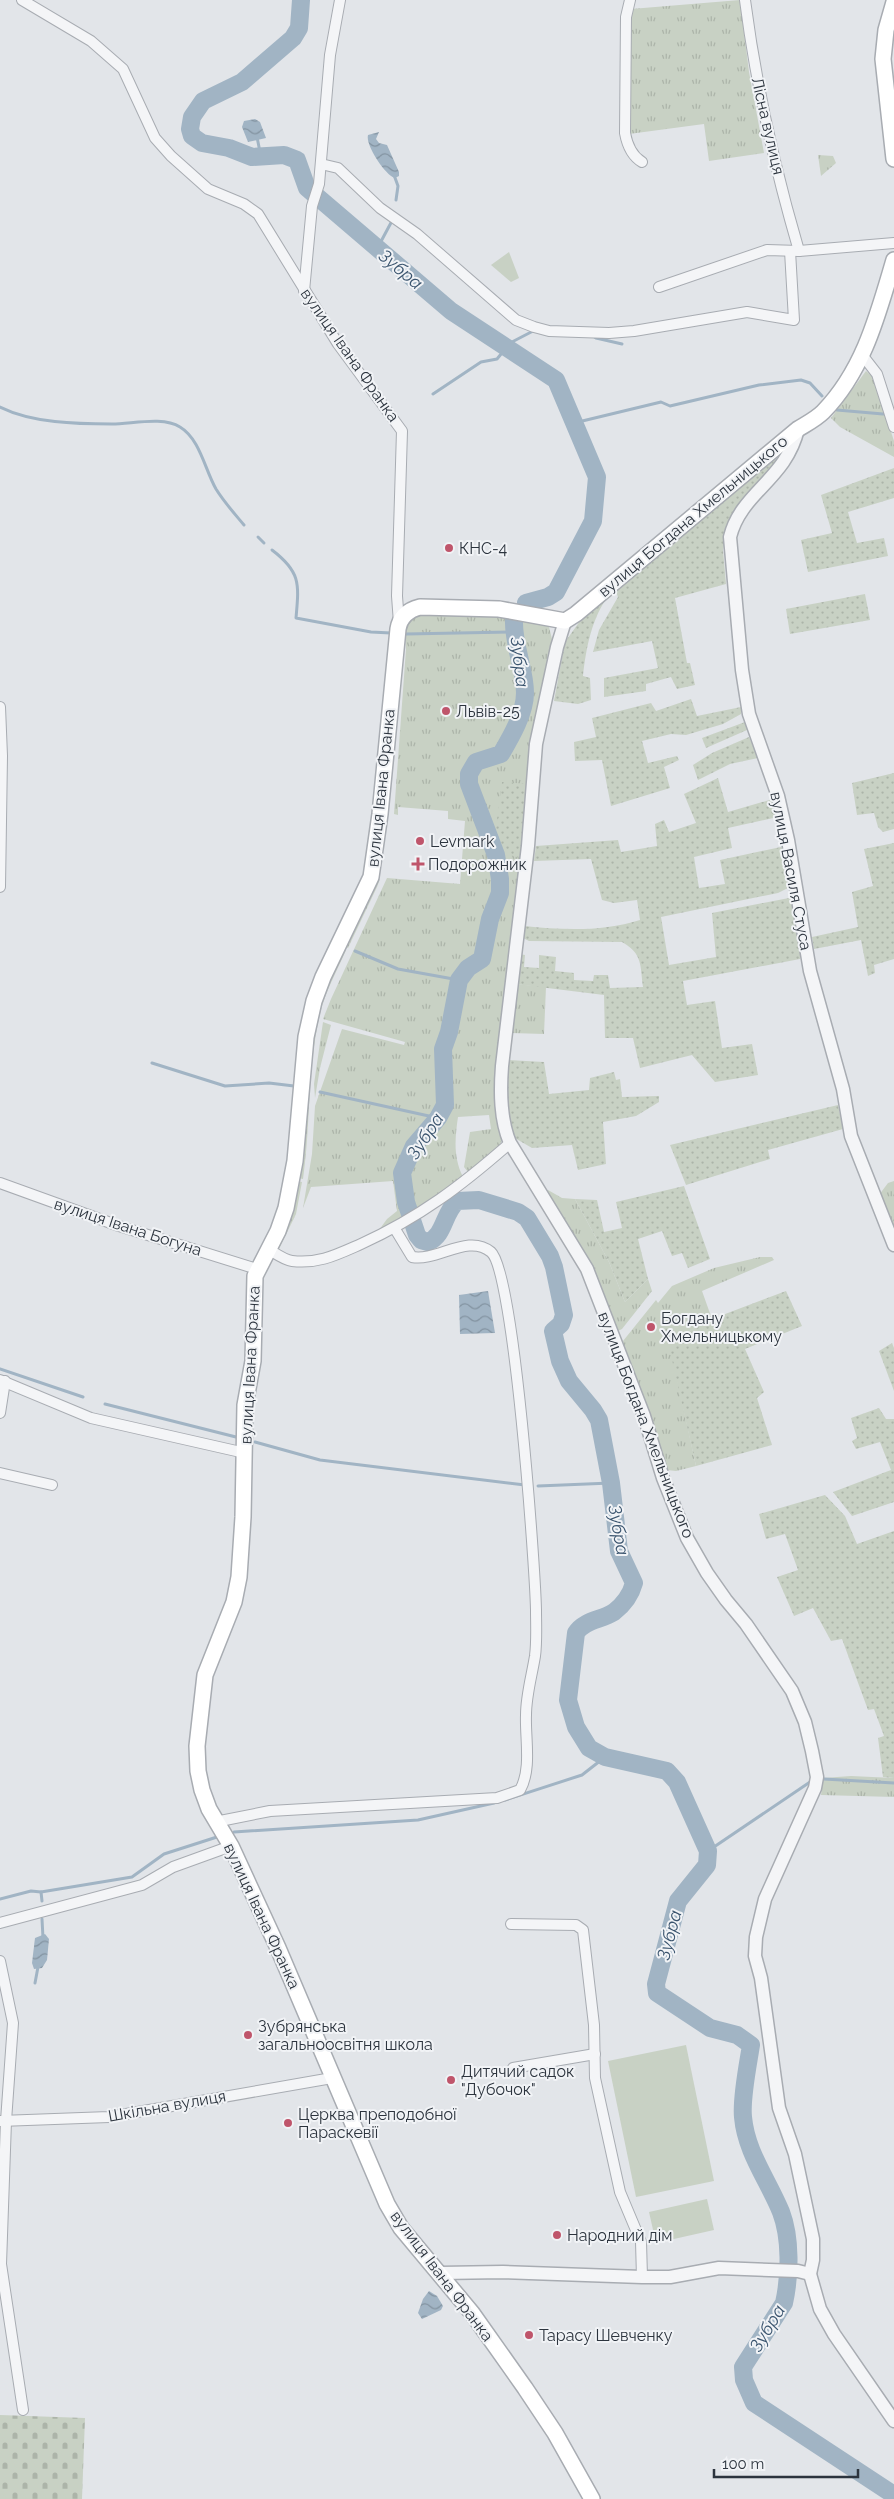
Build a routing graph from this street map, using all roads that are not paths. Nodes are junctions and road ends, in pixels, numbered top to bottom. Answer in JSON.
{"nodes":[{"id":1,"x":22,"y":0,"type":"edge"},
{"id":2,"x":340,"y":0,"type":"edge"},
{"id":3,"x":630,"y":0,"type":"edge"},
{"id":4,"x":745,"y":0,"type":"edge"},
{"id":5,"x":894,"y":2,"type":"edge"},
{"id":6,"x":894,"y":159,"type":"edge"},
{"id":7,"x":642,"y":162,"type":"dead end"},
{"id":8,"x":321,"y":164,"type":"junction"},
{"id":9,"x":894,"y":243,"type":"edge"},
{"id":10,"x":794,"y":251,"type":"junction"},
{"id":11,"x":894,"y":260,"type":"edge"},
{"id":12,"x":659,"y":287,"type":"dead end"},
{"id":13,"x":304,"y":291,"type":"junction"},
{"id":14,"x":862,"y":356,"type":"junction"},
{"id":15,"x":894,"y":427,"type":"edge"},
{"id":16,"x":798,"y":429,"type":"junction"},
{"id":17,"x":565,"y":621,"type":"junction"},
{"id":18,"x":399,"y":623,"type":"junction"},
{"id":19,"x":0,"y":707,"type":"edge"},
{"id":20,"x":0,"y":887,"type":"edge"},
{"id":21,"x":510,"y":1144,"type":"junction"},
{"id":22,"x":0,"y":1183,"type":"edge"},
{"id":23,"x":395,"y":1228,"type":"junction"},
{"id":24,"x":894,"y":1245,"type":"edge"},
{"id":25,"x":268,"y":1249,"type":"junction"},
{"id":26,"x":257,"y":1269,"type":"junction"},
{"id":27,"x":2,"y":1381,"type":"edge"},
{"id":28,"x":0,"y":1413,"type":"edge"},
{"id":29,"x":245,"y":1453,"type":"junction"},
{"id":30,"x":0,"y":1473,"type":"edge"},
{"id":31,"x":52,"y":1485,"type":"dead end"},
{"id":32,"x":215,"y":1822,"type":"junction"},
{"id":33,"x":231,"y":1846,"type":"junction"},
{"id":34,"x":0,"y":1923,"type":"edge"},
{"id":35,"x":511,"y":1924,"type":"dead end"},
{"id":36,"x":0,"y":1961,"type":"edge"},
{"id":37,"x":595,"y":2054,"type":"junction"},
{"id":38,"x":513,"y":2068,"type":"dead end"},
{"id":39,"x":332,"y":2078,"type":"junction"},
{"id":40,"x":3,"y":2121,"type":"edge"},
{"id":41,"x":441,"y":2273,"type":"junction"},
{"id":42,"x":804,"y":2273,"type":"junction"},
{"id":43,"x":642,"y":2277,"type":"junction"},
{"id":44,"x":23,"y":2410,"type":"dead end"},
{"id":45,"x":894,"y":2422,"type":"edge"},
{"id":46,"x":592,"y":2499,"type":"edge"}],
"edges":[{"from":1,"to":13,"type":"street","name":"вулиця Івана Франка"},
{"from":2,"to":8,"type":"street"},
{"from":3,"to":7,"type":"street"},
{"from":4,"to":10,"type":"street","name":"Лісна вулиця"},
{"from":5,"to":6,"type":"main road"},
{"from":8,"to":10,"type":"street","name":"Лісна вулиця"},
{"from":8,"to":13,"type":"street"},
{"from":9,"to":10,"type":"street"},
{"from":10,"to":12,"type":"street"},
{"from":11,"to":14,"type":"main road","name":"вулиця Богдана Хмельницького"},
{"from":13,"to":18,"type":"street","name":"вулиця Івана Франка"},
{"from":14,"to":15,"type":"street"},
{"from":14,"to":16,"type":"main road","name":"вулиця Богдана Хмельницького"},
{"from":16,"to":17,"type":"main road","name":"вулиця Богдана Хмельницького"},
{"from":16,"to":24,"type":"street","name":"вулиця Василя Стуса"},
{"from":17,"to":18,"type":"main road"},
{"from":17,"to":21,"type":"street","name":"вулиця Богдана Хмельницького"},
{"from":18,"to":25,"type":"main road","name":"вулиця Івана Франка"},
{"from":19,"to":20,"type":"street"},
{"from":21,"to":23,"type":"street"},
{"from":21,"to":42,"type":"street","name":"вулиця Богдана Хмельницького"},
{"from":22,"to":26,"type":"street","name":"вулиця Івана Богуна"},
{"from":23,"to":25,"type":"street"},
{"from":23,"to":32,"type":"street","name":"вулиця Івана Франка"},
{"from":25,"to":26,"type":"main road","name":"вулиця Івана Франка"},
{"from":26,"to":29,"type":"main road","name":"вулиця Івана Франка"},
{"from":27,"to":28,"type":"street"},
{"from":27,"to":29,"type":"street"},
{"from":29,"to":32,"type":"main road","name":"вулиця Івана Франка"},
{"from":30,"to":31,"type":"street"},
{"from":32,"to":33,"type":"main road","name":"вулиця Івана Франка"},
{"from":33,"to":34,"type":"street"},
{"from":33,"to":39,"type":"main road","name":"вулиця Івана Франка"},
{"from":35,"to":37,"type":"street"},
{"from":36,"to":40,"type":"street"},
{"from":37,"to":38,"type":"street"},
{"from":37,"to":43,"type":"street"},
{"from":39,"to":40,"type":"street","name":"Шкільна вулиця"},
{"from":39,"to":41,"type":"main road","name":"вулиця Івана Франка"},
{"from":40,"to":44,"type":"street"},
{"from":41,"to":43,"type":"street"},
{"from":41,"to":46,"type":"main road","name":"вулиця Івана Франка"},
{"from":42,"to":43,"type":"street"},
{"from":42,"to":45,"type":"street","name":"вулиця Богдана Хмельницького"}]}
